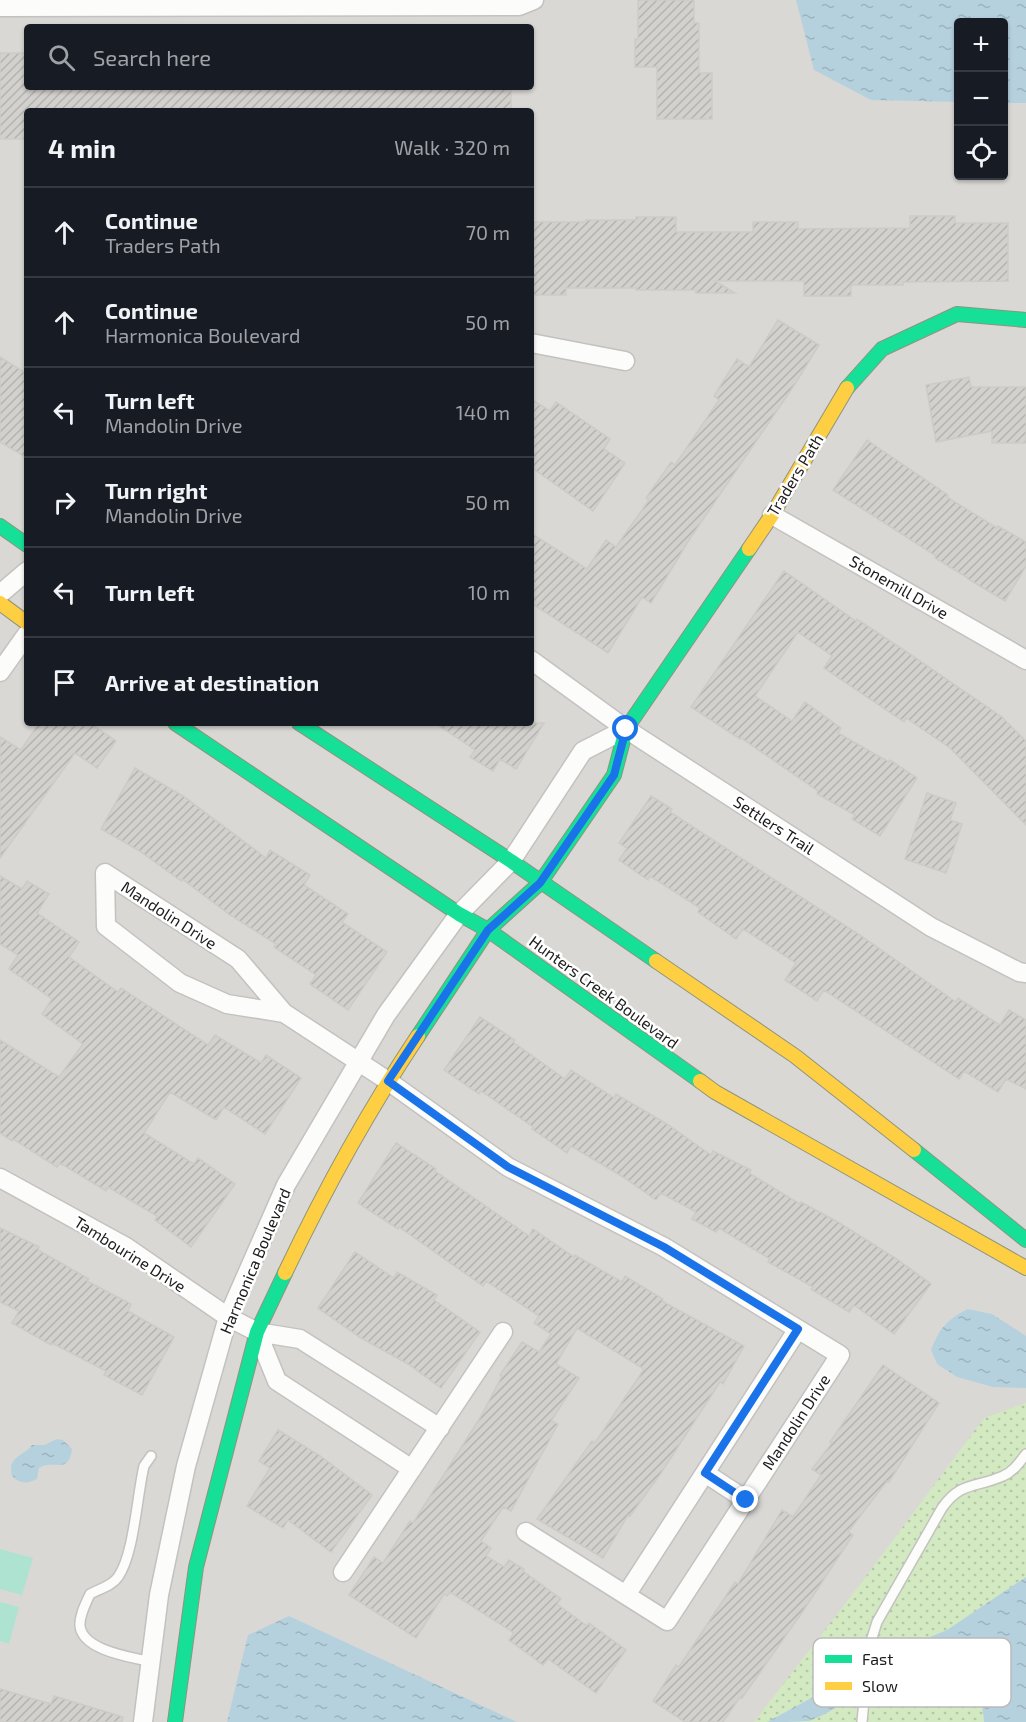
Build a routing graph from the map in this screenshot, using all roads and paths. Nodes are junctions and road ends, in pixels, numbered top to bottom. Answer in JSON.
{"nodes":[{"id":1,"x":534,"y":0,"type":"edge"},
{"id":2,"x":0,"y":7,"type":"edge"},
{"id":3,"x":1026,"y":320,"type":"edge"},
{"id":4,"x":534,"y":345,"type":"edge"},
{"id":5,"x":625,"y":361,"type":"dead end"},
{"id":6,"x":772,"y":515,"type":"junction"},
{"id":7,"x":0,"y":526,"type":"edge"},
{"id":8,"x":24,"y":543,"type":"edge"},
{"id":9,"x":24,"y":574,"type":"edge"},
{"id":10,"x":0,"y":594,"type":"edge"},
{"id":11,"x":0,"y":603,"type":"edge"},
{"id":12,"x":24,"y":621,"type":"edge"},
{"id":13,"x":24,"y":638,"type":"edge"},
{"id":14,"x":1026,"y":660,"type":"edge"},
{"id":15,"x":534,"y":662,"type":"edge"},
{"id":16,"x":0,"y":672,"type":"edge"},
{"id":17,"x":179,"y":726,"type":"edge"},
{"id":18,"x":304,"y":726,"type":"edge"},
{"id":19,"x":626,"y":729,"type":"junction"},
{"id":20,"x":511,"y":861,"type":"junction"},
{"id":21,"x":540,"y":883,"type":"junction"},
{"id":22,"x":459,"y":914,"type":"junction"},
{"id":23,"x":488,"y":930,"type":"junction"},
{"id":24,"x":1026,"y":973,"type":"edge"},
{"id":25,"x":284,"y":1013,"type":"junction"},
{"id":26,"x":358,"y":1062,"type":"junction"},
{"id":27,"x":388,"y":1081,"type":"junction"},
{"id":28,"x":0,"y":1178,"type":"edge"},
{"id":29,"x":1026,"y":1240,"type":"edge"},
{"id":30,"x":1026,"y":1268,"type":"edge"},
{"id":31,"x":228,"y":1317,"type":"junction"},
{"id":32,"x":798,"y":1329,"type":"junction"},
{"id":33,"x":257,"y":1332,"type":"junction"},
{"id":34,"x":504,"y":1332,"type":"dead end"},
{"id":35,"x":440,"y":1428,"type":"junction"},
{"id":36,"x":1026,"y":1454,"type":"edge"},
{"id":37,"x":151,"y":1456,"type":"dead end"},
{"id":38,"x":412,"y":1469,"type":"junction"},
{"id":39,"x":705,"y":1473,"type":"junction"},
{"id":40,"x":746,"y":1500,"type":"junction"},
{"id":41,"x":526,"y":1532,"type":"dead end"},
{"id":42,"x":344,"y":1572,"type":"dead end"},
{"id":43,"x":626,"y":1595,"type":"junction"},
{"id":44,"x":872,"y":1638,"type":"edge"},
{"id":45,"x":152,"y":1662,"type":"junction"},
{"id":46,"x":864,"y":1707,"type":"edge"},
{"id":47,"x":143,"y":1722,"type":"edge"},
{"id":48,"x":175,"y":1722,"type":"edge"},
{"id":49,"x":862,"y":1722,"type":"edge"}],
"edges":[{"from":1,"to":2,"type":"street"},
{"from":3,"to":6,"type":"street","name":"Traders Path"},
{"from":4,"to":5,"type":"street"},
{"from":6,"to":14,"type":"street","name":"Stonemill Drive"},
{"from":6,"to":19,"type":"street","name":"Traders Path"},
{"from":7,"to":8,"type":"street"},
{"from":9,"to":10,"type":"street"},
{"from":11,"to":12,"type":"street"},
{"from":13,"to":16,"type":"street"},
{"from":15,"to":19,"type":"street","name":"Settlers Trail"},
{"from":17,"to":22,"type":"street","name":"Hunters Creek Boulevard"},
{"from":18,"to":20,"type":"street"},
{"from":19,"to":20,"type":"street","name":"Traders Path"},
{"from":19,"to":21,"type":"street","name":"Traders Path"},
{"from":19,"to":24,"type":"street","name":"Settlers Trail"},
{"from":20,"to":21,"type":"street"},
{"from":20,"to":22,"type":"street","name":"Traders Path"},
{"from":21,"to":23,"type":"street","name":"Traders Path"},
{"from":21,"to":29,"type":"street"},
{"from":22,"to":23,"type":"street","name":"Hunters Creek Boulevard"},
{"from":22,"to":26,"type":"street","name":"Harmonica Boulevard"},
{"from":23,"to":27,"type":"street","name":"Harmonica Boulevard"},
{"from":23,"to":30,"type":"street","name":"Hunters Creek Boulevard"},
{"from":25,"to":25,"type":"street","name":"Mandolin Drive"},
{"from":25,"to":26,"type":"street","name":"Mandolin Drive"},
{"from":26,"to":27,"type":"street","name":"Mandolin Drive"},
{"from":26,"to":31,"type":"street","name":"Harmonica Boulevard"},
{"from":27,"to":32,"type":"street","name":"Mandolin Drive"},
{"from":27,"to":33,"type":"street","name":"Harmonica Boulevard"},
{"from":28,"to":31,"type":"street","name":"Tambourine Drive"},
{"from":31,"to":33,"type":"street","name":"Tambourine Drive"},
{"from":31,"to":45,"type":"street","name":"Harmonica Boulevard"},
{"from":32,"to":39,"type":"street"},
{"from":32,"to":40,"type":"street","name":"Mandolin Drive"},
{"from":33,"to":35,"type":"street","name":"Tambourine Drive"},
{"from":33,"to":38,"type":"street"},
{"from":33,"to":48,"type":"street","name":"Harmonica Boulevard"},
{"from":34,"to":35,"type":"street"},
{"from":35,"to":38,"type":"street"},
{"from":36,"to":44,"type":"lane"},
{"from":37,"to":45,"type":"lane"},
{"from":38,"to":42,"type":"street"},
{"from":39,"to":40,"type":"street"},
{"from":39,"to":43,"type":"street"},
{"from":40,"to":43,"type":"street","name":"Mandolin Drive"},
{"from":41,"to":43,"type":"street"},
{"from":45,"to":47,"type":"street","name":"Harmonica Boulevard"},
{"from":46,"to":49,"type":"lane"}]}
